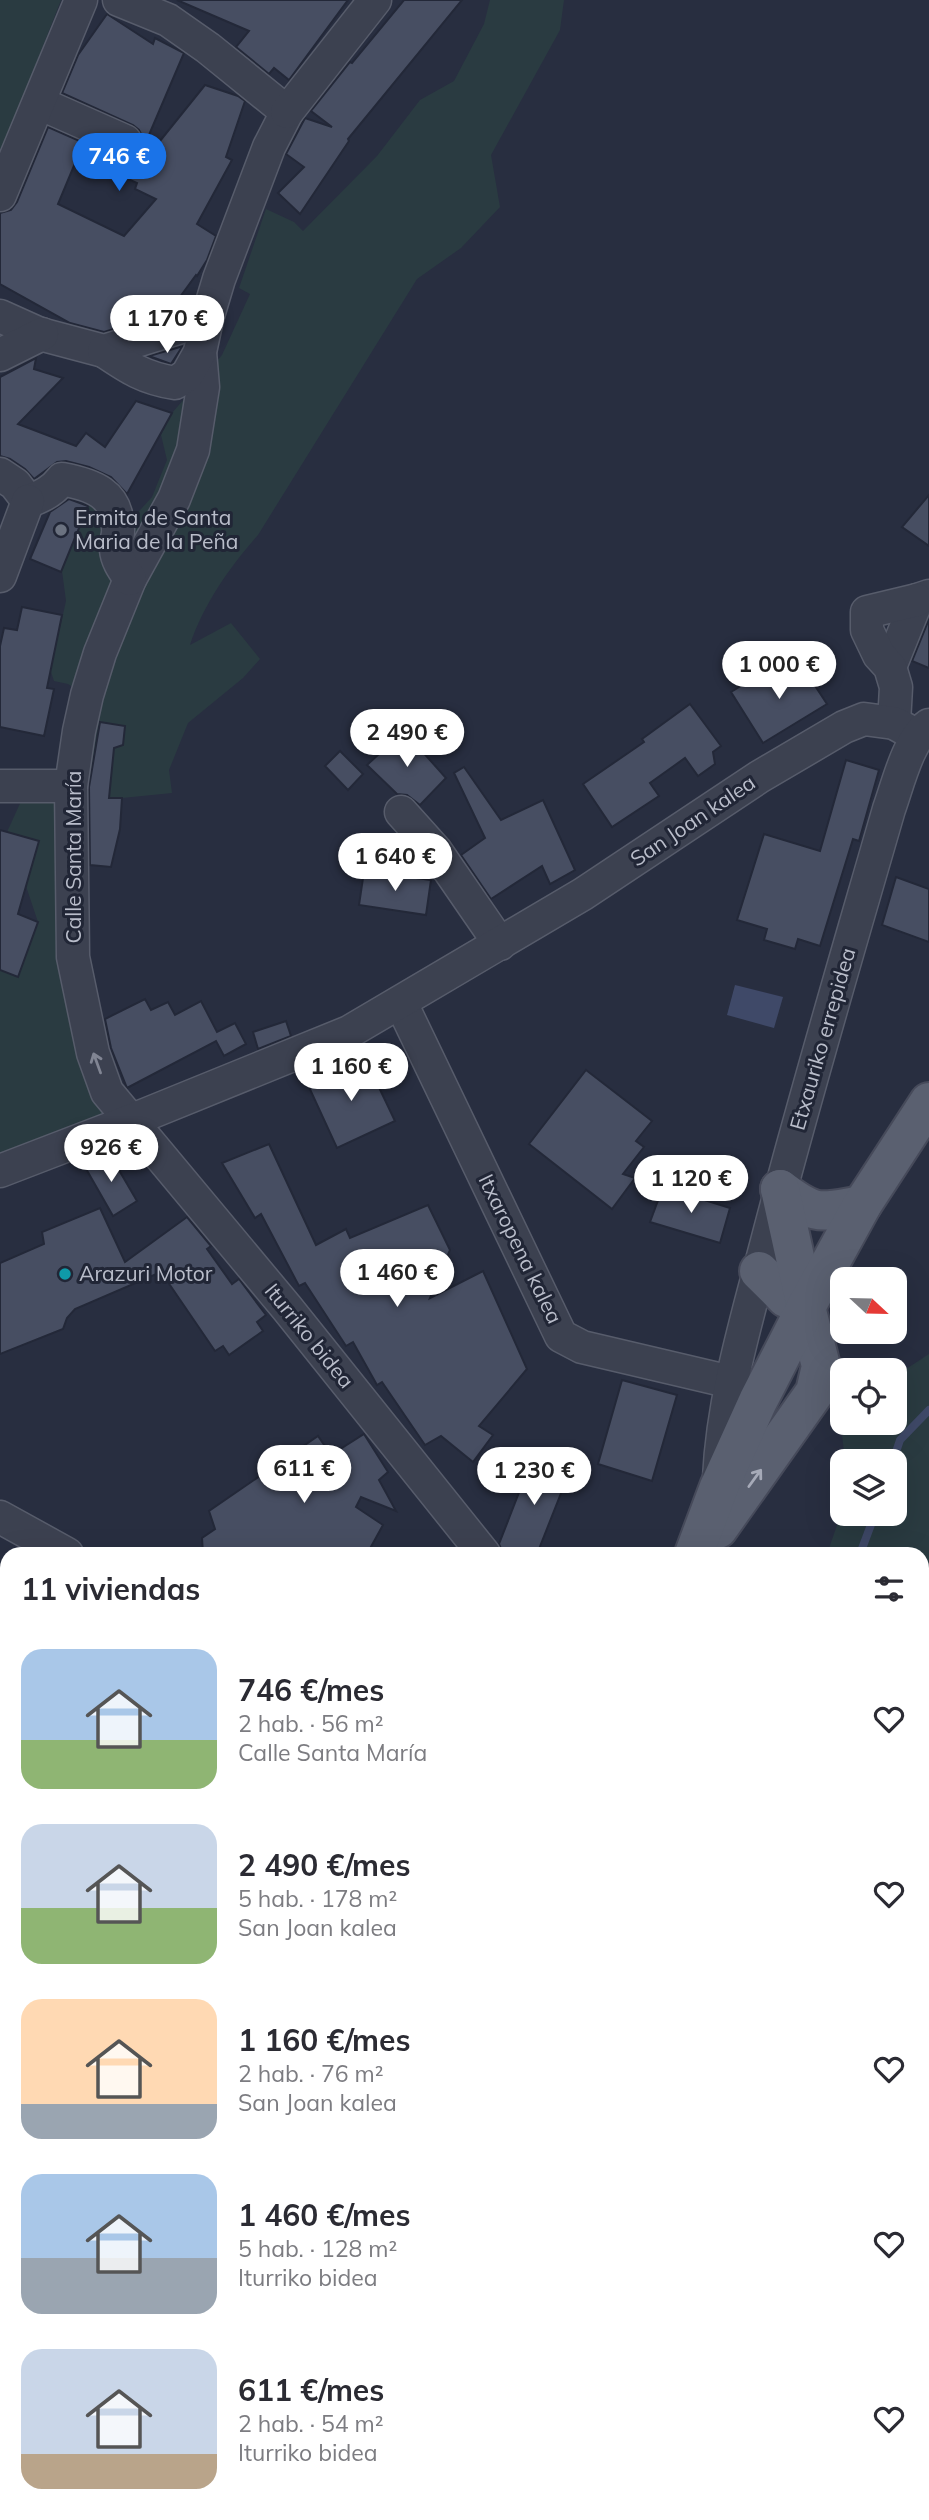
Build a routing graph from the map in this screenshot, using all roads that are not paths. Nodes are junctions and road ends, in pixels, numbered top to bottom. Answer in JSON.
{"nodes":[{"id":1,"x":81,"y":0,"type":"edge"},
{"id":2,"x":118,"y":0,"type":"edge"},
{"id":3,"x":375,"y":0,"type":"edge"},
{"id":4,"x":173,"y":10,"type":"edge"},
{"id":5,"x":39,"y":103,"type":"junction"},
{"id":6,"x":287,"y":112,"type":"junction"},
{"id":7,"x":125,"y":141,"type":"dead end"},
{"id":8,"x":0,"y":195,"type":"edge"},
{"id":9,"x":0,"y":316,"type":"edge"},
{"id":10,"x":207,"y":319,"type":"junction"},
{"id":11,"x":43,"y":334,"type":"junction"},
{"id":12,"x":104,"y":351,"type":"junction"},
{"id":13,"x":200,"y":352,"type":"junction"},
{"id":14,"x":0,"y":355,"type":"edge"},
{"id":15,"x":0,"y":474,"type":"edge"},
{"id":16,"x":28,"y":501,"type":"junction"},
{"id":17,"x":0,"y":576,"type":"edge"},
{"id":18,"x":131,"y":579,"type":"junction"},
{"id":19,"x":923,"y":598,"type":"edge"},
{"id":20,"x":890,"y":667,"type":"junction"},
{"id":21,"x":914,"y":728,"type":"edge"},
{"id":22,"x":0,"y":786,"type":"edge"},
{"id":23,"x":71,"y":786,"type":"junction"},
{"id":24,"x":401,"y":812,"type":"dead end"},
{"id":25,"x":499,"y":944,"type":"junction"},
{"id":26,"x":401,"y":1003,"type":"junction"},
{"id":27,"x":929,"y":1102,"type":"edge"},
{"id":28,"x":131,"y":1121,"type":"junction"},
{"id":29,"x":0,"y":1171,"type":"edge"},
{"id":30,"x":780,"y":1189,"type":"junction"},
{"id":31,"x":862,"y":1205,"type":"junction"},
{"id":32,"x":759,"y":1271,"type":"junction"},
{"id":33,"x":806,"y":1307,"type":"junction"},
{"id":34,"x":731,"y":1382,"type":"junction"},
{"id":35,"x":719,"y":1487,"type":"junction"},
{"id":36,"x":0,"y":1517,"type":"edge"},
{"id":37,"x":54,"y":1547,"type":"edge"},
{"id":38,"x":478,"y":1547,"type":"edge"},
{"id":39,"x":697,"y":1547,"type":"edge"},
{"id":40,"x":706,"y":1547,"type":"edge"}],
"edges":[{"from":1,"to":5,"type":"street"},
{"from":2,"to":4,"type":"street"},
{"from":3,"to":6,"type":"street","name":"Calle Santa María"},
{"from":4,"to":6,"type":"street"},
{"from":5,"to":7,"type":"street"},
{"from":5,"to":8,"type":"street"},
{"from":6,"to":10,"type":"street","name":"Calle Santa María"},
{"from":9,"to":11,"type":"street","name":"Calle Santa María"},
{"from":10,"to":12,"type":"street"},
{"from":10,"to":13,"type":"street","name":"Calle Santa María"},
{"from":11,"to":12,"type":"street","name":"Calle Santa María"},
{"from":11,"to":14,"type":"street"},
{"from":12,"to":13,"type":"street","name":"Calle Santa María"},
{"from":13,"to":18,"type":"street","name":"Calle Santa María"},
{"from":15,"to":16,"type":"street"},
{"from":16,"to":17,"type":"street"},
{"from":16,"to":18,"type":"street"},
{"from":18,"to":23,"type":"street","name":"Calle Santa María"},
{"from":19,"to":20,"type":"street"},
{"from":19,"to":20,"type":"street"},
{"from":20,"to":21,"type":"street"},
{"from":21,"to":25,"type":"street","name":"San Joan kalea"},
{"from":21,"to":30,"type":"street","name":"Etxauriko errepidea"},
{"from":22,"to":23,"type":"street"},
{"from":28,"to":23,"type":"street","name":"Calle Santa María","one_way":true},
{"from":24,"to":25,"type":"street"},
{"from":25,"to":26,"type":"street","name":"San Joan kalea"},
{"from":26,"to":28,"type":"street","name":"San Joan kalea"},
{"from":26,"to":34,"type":"street","name":"Itxaropena kalea"},
{"from":27,"to":31,"type":"main road"},
{"from":28,"to":29,"type":"street","name":"San Joan kalea"},
{"from":28,"to":38,"type":"street","name":"Iturriko bidea"},
{"from":30,"to":31,"type":"main road"},
{"from":30,"to":32,"type":"street","name":"Etxauriko errepidea"},
{"from":30,"to":33,"type":"main road"},
{"from":31,"to":33,"type":"main road"},
{"from":32,"to":33,"type":"main road"},
{"from":32,"to":34,"type":"street","name":"Etxauriko errepidea"},
{"from":33,"to":35,"type":"main road"},
{"from":40,"to":33,"type":"main road","one_way":true},
{"from":34,"to":35,"type":"street","name":"Etxauriko errepidea"},
{"from":35,"to":39,"type":"main road"},
{"from":36,"to":37,"type":"street"}]}
